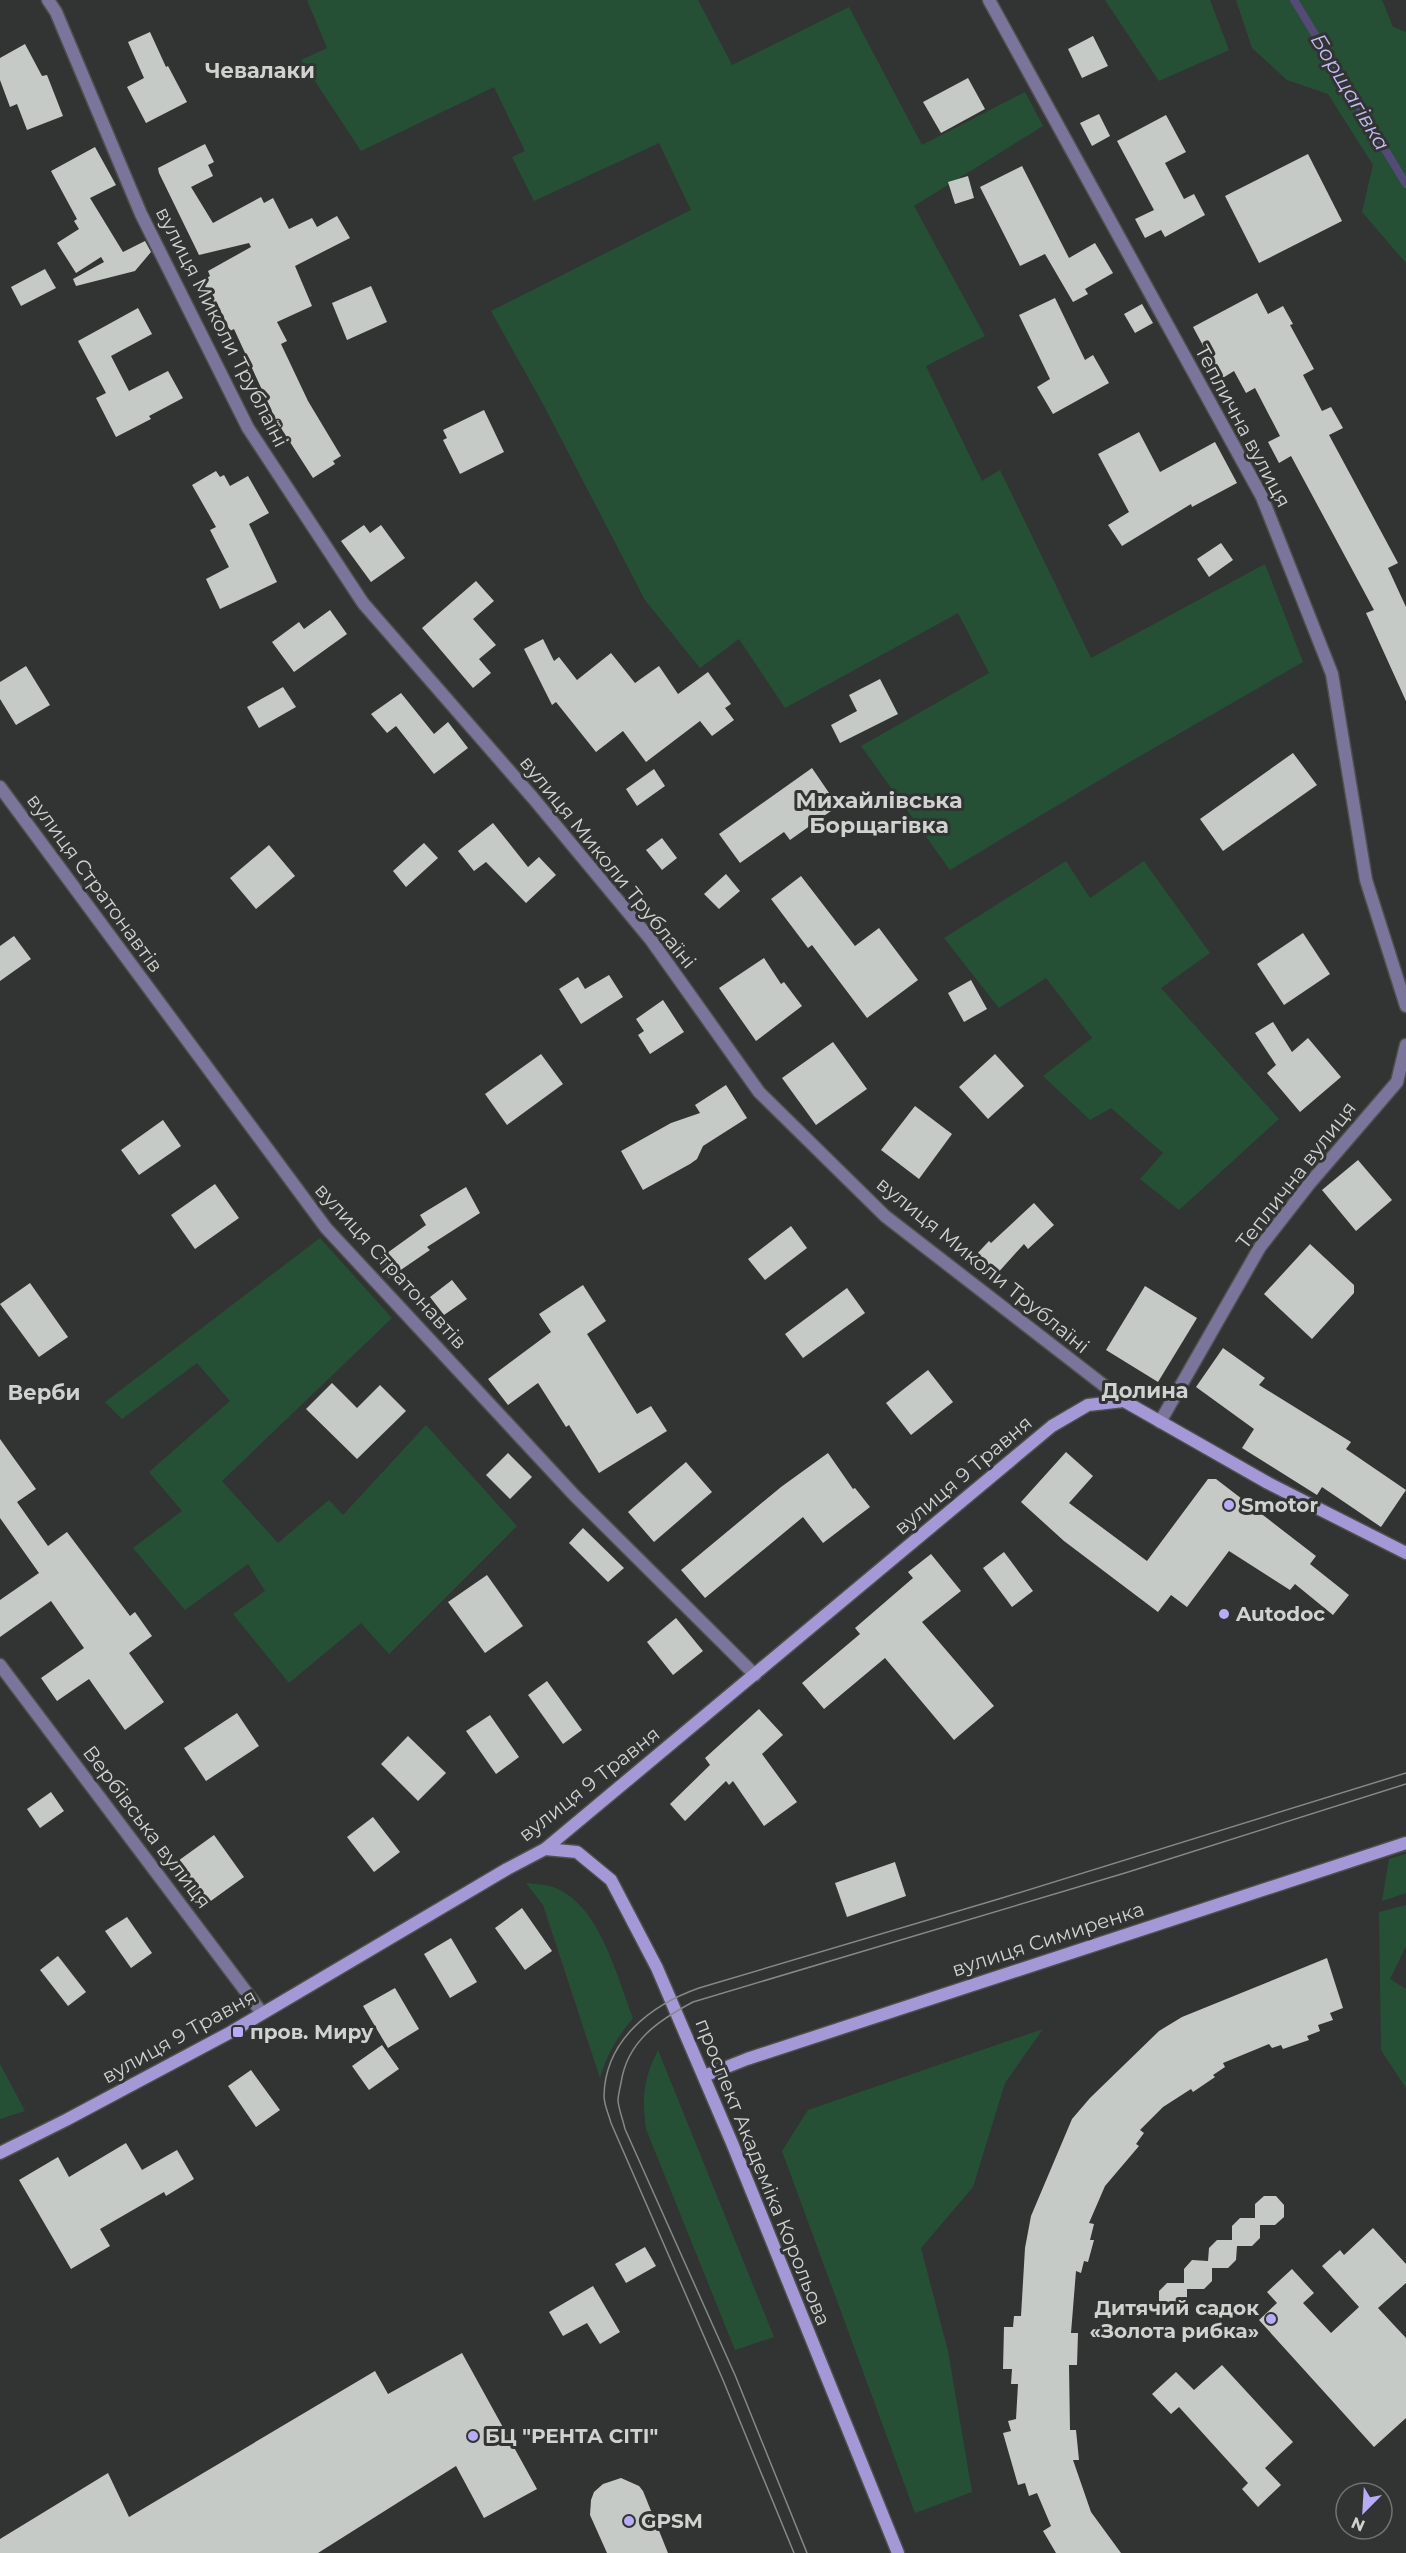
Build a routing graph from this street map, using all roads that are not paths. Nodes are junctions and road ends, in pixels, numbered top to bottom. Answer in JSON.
{"nodes":[{"id":1,"x":48,"y":0,"type":"edge"},
{"id":2,"x":989,"y":0,"type":"edge"},
{"id":3,"x":0,"y":787,"type":"edge"},
{"id":4,"x":1406,"y":1006,"type":"edge"},
{"id":5,"x":1406,"y":1045,"type":"edge"},
{"id":6,"x":1124,"y":1401,"type":"junction"},
{"id":7,"x":1161,"y":1422,"type":"junction"},
{"id":8,"x":1406,"y":1553,"type":"edge"},
{"id":9,"x":0,"y":1665,"type":"edge"},
{"id":10,"x":755,"y":1675,"type":"junction"},
{"id":11,"x":1406,"y":1843,"type":"edge"},
{"id":12,"x":545,"y":1849,"type":"junction"},
{"id":13,"x":262,"y":2013,"type":"junction"},
{"id":14,"x":704,"y":2076,"type":"junction"},
{"id":15,"x":0,"y":2153,"type":"edge"},
{"id":16,"x":898,"y":2553,"type":"edge"}],
"edges":[{"from":1,"to":6,"type":"street","name":"вулиця Миколи Трублаїні"},
{"from":2,"to":4,"type":"street","name":"Теплична вулиця"},
{"from":3,"to":10,"type":"street","name":"вулиця Стратонавтів"},
{"from":5,"to":7,"type":"street","name":"Теплична вулиця"},
{"from":6,"to":7,"type":"main road","name":"вулиця Миколи Трублаїні"},
{"from":6,"to":10,"type":"main road","name":"вулиця 9 Травня"},
{"from":7,"to":8,"type":"main road","name":"вулиця Миколи Трублаїні"},
{"from":9,"to":13,"type":"street","name":"Вербівська вулиця"},
{"from":10,"to":12,"type":"main road","name":"вулиця 9 Травня"},
{"from":11,"to":14,"type":"main road","name":"вулиця Симиренка"},
{"from":12,"to":13,"type":"main road","name":"вулиця 9 Травня"},
{"from":12,"to":14,"type":"main road","name":"проспект Академіка Корольова"},
{"from":13,"to":15,"type":"main road","name":"вулиця 9 Травня"},
{"from":14,"to":16,"type":"main road","name":"проспект Академіка Корольова"}]}
